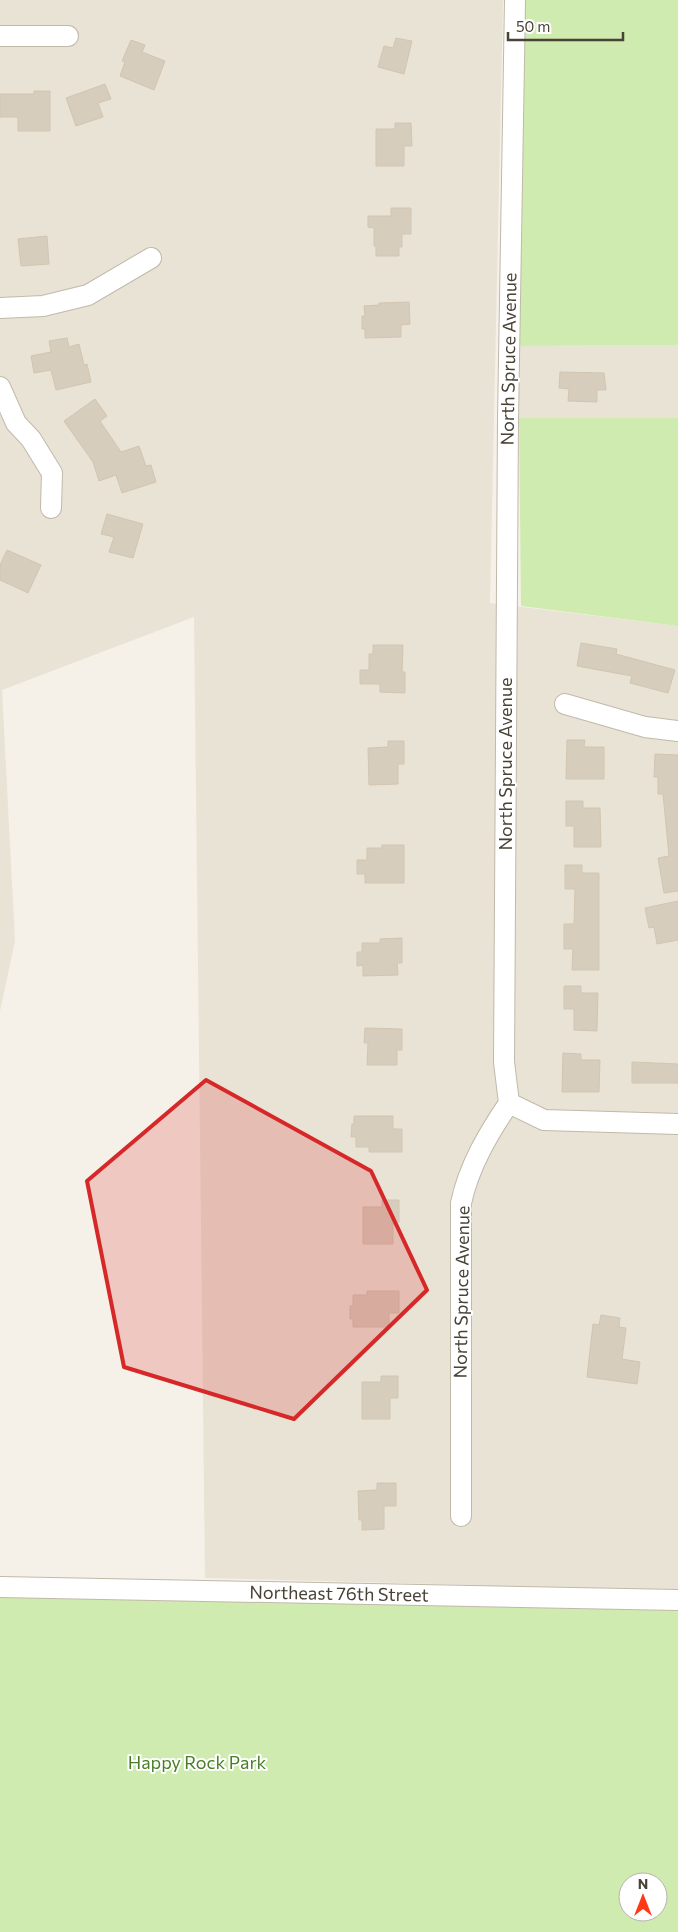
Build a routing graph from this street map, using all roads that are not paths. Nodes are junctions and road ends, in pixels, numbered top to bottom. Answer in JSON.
{"nodes":[{"id":1,"x":515,"y":0,"type":"edge"},
{"id":2,"x":0,"y":36,"type":"edge"},
{"id":3,"x":68,"y":36,"type":"dead end"},
{"id":4,"x":151,"y":258,"type":"dead end"},
{"id":5,"x":0,"y":308,"type":"edge"},
{"id":6,"x":0,"y":387,"type":"edge"},
{"id":7,"x":52,"y":508,"type":"dead end"},
{"id":8,"x":565,"y":704,"type":"dead end"},
{"id":9,"x":678,"y":730,"type":"edge"},
{"id":10,"x":509,"y":1103,"type":"junction"},
{"id":11,"x":678,"y":1124,"type":"edge"},
{"id":12,"x":461,"y":1516,"type":"dead end"},
{"id":13,"x":0,"y":1587,"type":"edge"},
{"id":14,"x":678,"y":1600,"type":"edge"}],
"edges":[{"from":1,"to":10,"type":"street","name":"North Spruce Avenue"},
{"from":2,"to":3,"type":"street"},
{"from":4,"to":5,"type":"street"},
{"from":6,"to":7,"type":"street"},
{"from":8,"to":9,"type":"street"},
{"from":10,"to":11,"type":"street"},
{"from":10,"to":12,"type":"street","name":"North Spruce Avenue"},
{"from":13,"to":14,"type":"street","name":"Northeast 76th Street"}]}
